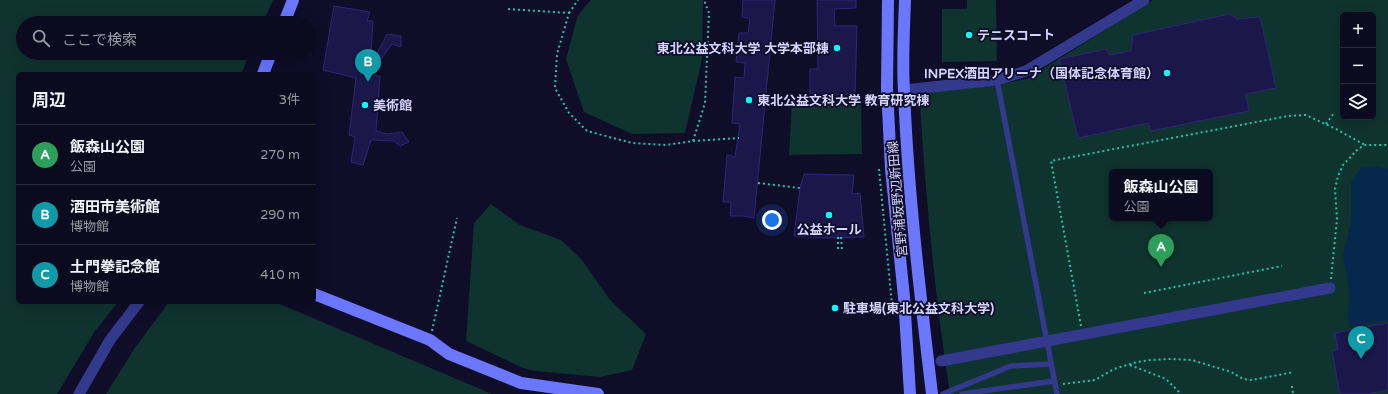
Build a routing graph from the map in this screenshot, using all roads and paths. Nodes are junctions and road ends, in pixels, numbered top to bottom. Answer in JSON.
{"nodes":[{"id":1,"x":293,"y":0,"type":"edge"},
{"id":2,"x":578,"y":0,"type":"edge"},
{"id":3,"x":704,"y":0,"type":"edge"},
{"id":4,"x":888,"y":0,"type":"edge"},
{"id":5,"x":905,"y":0,"type":"edge"},
{"id":6,"x":1144,"y":0,"type":"edge"},
{"id":7,"x":508,"y":9,"type":"dead end"},
{"id":8,"x":569,"y":13,"type":"junction"},
{"id":9,"x":287,"y":16,"type":"edge"},
{"id":10,"x":268,"y":60,"type":"edge"},
{"id":11,"x":264,"y":72,"type":"edge"},
{"id":12,"x":997,"y":80,"type":"junction"},
{"id":13,"x":904,"y":90,"type":"junction"},
{"id":14,"x":1334,"y":113,"type":"dead end"},
{"id":15,"x":1326,"y":124,"type":"junction"},
{"id":16,"x":740,"y":138,"type":"dead end"},
{"id":17,"x":693,"y":141,"type":"junction"},
{"id":18,"x":1365,"y":145,"type":"junction"},
{"id":19,"x":1388,"y":146,"type":"edge"},
{"id":20,"x":879,"y":169,"type":"dead end"},
{"id":21,"x":758,"y":183,"type":"dead end"},
{"id":22,"x":800,"y":188,"type":"dead end"},
{"id":23,"x":457,"y":218,"type":"dead end"},
{"id":24,"x":842,"y":250,"type":"dead end"},
{"id":25,"x":838,"y":251,"type":"dead end"},
{"id":26,"x":1282,"y":266,"type":"dead end"},
{"id":27,"x":1330,"y":288,"type":"joint"},
{"id":28,"x":1144,"y":292,"type":"dead end"},
{"id":29,"x":316,"y":295,"type":"edge"},
{"id":30,"x":137,"y":304,"type":"edge"},
{"id":31,"x":893,"y":316,"type":"dead end"},
{"id":32,"x":1082,"y":334,"type":"junction"},
{"id":33,"x":430,"y":340,"type":"junction"},
{"id":34,"x":1047,"y":340,"type":"junction"},
{"id":35,"x":941,"y":361,"type":"dead end"},
{"id":36,"x":1051,"y":364,"type":"junction"},
{"id":37,"x":1129,"y":365,"type":"junction"},
{"id":38,"x":1294,"y":372,"type":"dead end"},
{"id":39,"x":1054,"y":381,"type":"junction"},
{"id":40,"x":1292,"y":386,"type":"dead end"},
{"id":41,"x":79,"y":394,"type":"edge"},
{"id":42,"x":598,"y":394,"type":"edge"},
{"id":43,"x":910,"y":394,"type":"edge"},
{"id":44,"x":932,"y":394,"type":"edge"},
{"id":45,"x":942,"y":394,"type":"edge"},
{"id":46,"x":962,"y":394,"type":"edge"},
{"id":47,"x":1057,"y":394,"type":"edge"},
{"id":48,"x":1181,"y":394,"type":"edge"},
{"id":49,"x":1293,"y":394,"type":"edge"}],
"edges":[{"from":1,"to":9,"type":"main road"},
{"from":2,"to":8,"type":"path"},
{"from":3,"to":17,"type":"path"},
{"from":4,"to":43,"type":"main road","name":"宮野浦坂野辺新田線"},
{"from":5,"to":13,"type":"main road","name":"宮野浦坂野辺新田線"},
{"from":6,"to":12,"type":"street"},
{"from":7,"to":8,"type":"path"},
{"from":8,"to":17,"type":"path"},
{"from":10,"to":11,"type":"main road"},
{"from":12,"to":13,"type":"street"},
{"from":12,"to":34,"type":"lane"},
{"from":13,"to":44,"type":"main road","name":"宮野浦坂野辺新田線"},
{"from":14,"to":15,"type":"path"},
{"from":15,"to":18,"type":"path"},
{"from":15,"to":32,"type":"path"},
{"from":16,"to":17,"type":"path"},
{"from":18,"to":19,"type":"path"},
{"from":18,"to":27,"type":"path"},
{"from":20,"to":31,"type":"path"},
{"from":21,"to":22,"type":"path"},
{"from":23,"to":33,"type":"path"},
{"from":24,"to":25,"type":"path"},
{"from":26,"to":28,"type":"path"},
{"from":27,"to":32,"type":"street"},
{"from":29,"to":33,"type":"main road"},
{"from":30,"to":41,"type":"street"},
{"from":32,"to":34,"type":"street"},
{"from":33,"to":42,"type":"main road"},
{"from":34,"to":35,"type":"street"},
{"from":34,"to":36,"type":"lane"},
{"from":36,"to":39,"type":"lane"},
{"from":36,"to":45,"type":"lane"},
{"from":37,"to":38,"type":"path"},
{"from":37,"to":39,"type":"path"},
{"from":37,"to":48,"type":"path"},
{"from":39,"to":46,"type":"lane"},
{"from":39,"to":47,"type":"lane"},
{"from":40,"to":49,"type":"path"}]}
